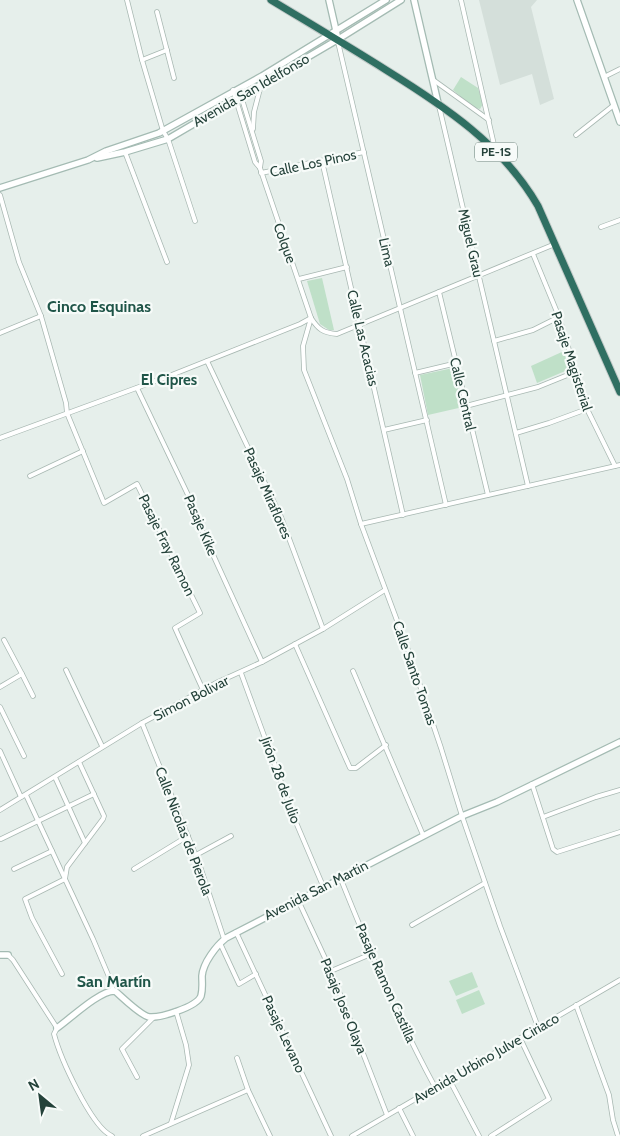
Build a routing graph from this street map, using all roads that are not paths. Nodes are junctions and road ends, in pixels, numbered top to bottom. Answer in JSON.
{"nodes":[{"id":1,"x":127,"y":0,"type":"edge"},
{"id":2,"x":271,"y":0,"type":"edge"},
{"id":3,"x":328,"y":0,"type":"edge"},
{"id":4,"x":386,"y":0,"type":"edge"},
{"id":5,"x":401,"y":0,"type":"edge"},
{"id":6,"x":414,"y":0,"type":"edge"},
{"id":7,"x":461,"y":0,"type":"edge"},
{"id":8,"x":576,"y":0,"type":"edge"},
{"id":9,"x":157,"y":12,"type":"dead end"},
{"id":10,"x":333,"y":34,"type":"junction"},
{"id":11,"x":338,"y":40,"type":"junction"},
{"id":12,"x":167,"y":50,"type":"junction"},
{"id":13,"x":142,"y":60,"type":"junction"},
{"id":14,"x":620,"y":70,"type":"edge"},
{"id":15,"x":604,"y":77,"type":"junction"},
{"id":16,"x":174,"y":78,"type":"dead end"},
{"id":17,"x":432,"y":79,"type":"junction"},
{"id":18,"x":262,"y":83,"type":"junction"},
{"id":19,"x":236,"y":89,"type":"junction"},
{"id":20,"x":239,"y":98,"type":"junction"},
{"id":21,"x":438,"y":102,"type":"junction"},
{"id":22,"x":614,"y":105,"type":"junction"},
{"id":23,"x":486,"y":106,"type":"junction"},
{"id":24,"x":478,"y":112,"type":"junction"},
{"id":25,"x":489,"y":120,"type":"junction"},
{"id":26,"x":620,"y":122,"type":"edge"},
{"id":27,"x":163,"y":131,"type":"junction"},
{"id":28,"x":252,"y":132,"type":"junction"},
{"id":29,"x":576,"y":135,"type":"dead end"},
{"id":30,"x":168,"y":138,"type":"junction"},
{"id":31,"x":496,"y":151,"type":"junction"},
{"id":32,"x":125,"y":152,"type":"junction"},
{"id":33,"x":364,"y":152,"type":"junction"},
{"id":34,"x":91,"y":159,"type":"junction"},
{"id":35,"x":322,"y":161,"type":"junction"},
{"id":36,"x":260,"y":168,"type":"junction"},
{"id":37,"x":261,"y":174,"type":"junction"},
{"id":38,"x":0,"y":188,"type":"edge"},
{"id":39,"x":0,"y":195,"type":"edge"},
{"id":40,"x":620,"y":220,"type":"edge"},
{"id":41,"x":195,"y":221,"type":"dead end"},
{"id":42,"x":601,"y":227,"type":"dead end"},
{"id":43,"x":555,"y":244,"type":"junction"},
{"id":44,"x":533,"y":254,"type":"junction"},
{"id":45,"x":167,"y":262,"type":"dead end"},
{"id":46,"x":347,"y":267,"type":"junction"},
{"id":47,"x":479,"y":276,"type":"junction"},
{"id":48,"x":298,"y":279,"type":"junction"},
{"id":49,"x":438,"y":292,"type":"junction"},
{"id":50,"x":400,"y":308,"type":"junction"},
{"id":51,"x":41,"y":316,"type":"junction"},
{"id":52,"x":559,"y":317,"type":"junction"},
{"id":53,"x":311,"y":318,"type":"junction"},
{"id":54,"x":360,"y":325,"type":"junction"},
{"id":55,"x":0,"y":333,"type":"edge"},
{"id":56,"x":494,"y":341,"type":"junction"},
{"id":57,"x":207,"y":361,"type":"junction"},
{"id":58,"x":457,"y":363,"type":"junction"},
{"id":59,"x":415,"y":372,"type":"junction"},
{"id":60,"x":575,"y":372,"type":"junction"},
{"id":61,"x":137,"y":388,"type":"junction"},
{"id":62,"x":620,"y":392,"type":"edge"},
{"id":63,"x":507,"y":396,"type":"junction"},
{"id":64,"x":466,"y":406,"type":"junction"},
{"id":65,"x":587,"y":409,"type":"junction"},
{"id":66,"x":67,"y":413,"type":"junction"},
{"id":67,"x":426,"y":420,"type":"junction"},
{"id":68,"x":384,"y":430,"type":"junction"},
{"id":69,"x":516,"y":433,"type":"junction"},
{"id":70,"x":0,"y":438,"type":"edge"},
{"id":71,"x":83,"y":451,"type":"junction"},
{"id":72,"x":618,"y":465,"type":"edge"},
{"id":73,"x":30,"y":476,"type":"dead end"},
{"id":74,"x":528,"y":486,"type":"junction"},
{"id":75,"x":488,"y":495,"type":"junction"},
{"id":76,"x":446,"y":505,"type":"junction"},
{"id":77,"x":404,"y":514,"type":"junction"},
{"id":78,"x":361,"y":524,"type":"junction"},
{"id":79,"x":385,"y":590,"type":"junction"},
{"id":80,"x":323,"y":629,"type":"junction"},
{"id":81,"x":4,"y":640,"type":"dead end"},
{"id":82,"x":295,"y":644,"type":"junction"},
{"id":83,"x":262,"y":662,"type":"junction"},
{"id":84,"x":66,"y":670,"type":"dead end"},
{"id":85,"x":353,"y":671,"type":"dead end"},
{"id":86,"x":241,"y":673,"type":"junction"},
{"id":87,"x":22,"y":674,"type":"junction"},
{"id":88,"x":0,"y":687,"type":"edge"},
{"id":89,"x":203,"y":690,"type":"junction"},
{"id":90,"x":34,"y":696,"type":"dead end"},
{"id":91,"x":0,"y":707,"type":"edge"},
{"id":92,"x":142,"y":723,"type":"junction"},
{"id":93,"x":620,"y":742,"type":"edge"},
{"id":94,"x":386,"y":745,"type":"junction"},
{"id":95,"x":102,"y":746,"type":"junction"},
{"id":96,"x":0,"y":751,"type":"edge"},
{"id":97,"x":24,"y":756,"type":"dead end"},
{"id":98,"x":79,"y":762,"type":"junction"},
{"id":99,"x":55,"y":777,"type":"junction"},
{"id":100,"x":532,"y":784,"type":"junction"},
{"id":101,"x":620,"y":790,"type":"edge"},
{"id":102,"x":94,"y":794,"type":"junction"},
{"id":103,"x":26,"y":795,"type":"junction"},
{"id":104,"x":21,"y":797,"type":"junction"},
{"id":105,"x":69,"y":806,"type":"junction"},
{"id":106,"x":0,"y":810,"type":"edge"},
{"id":107,"x":462,"y":816,"type":"junction"},
{"id":108,"x":543,"y":817,"type":"junction"},
{"id":109,"x":38,"y":822,"type":"junction"},
{"id":110,"x":620,"y":832,"type":"edge"},
{"id":111,"x":423,"y":835,"type":"junction"},
{"id":112,"x":188,"y":836,"type":"junction"},
{"id":113,"x":231,"y":836,"type":"dead end"},
{"id":114,"x":1,"y":839,"type":"edge"},
{"id":115,"x":85,"y":843,"type":"junction"},
{"id":116,"x":52,"y":851,"type":"junction"},
{"id":117,"x":196,"y":855,"type":"junction"},
{"id":118,"x":14,"y":869,"type":"dead end"},
{"id":119,"x":134,"y":869,"type":"dead end"},
{"id":120,"x":340,"y":877,"type":"junction"},
{"id":121,"x":65,"y":880,"type":"junction"},
{"id":122,"x":485,"y":883,"type":"junction"},
{"id":123,"x":323,"y":886,"type":"junction"},
{"id":124,"x":298,"y":900,"type":"junction"},
{"id":125,"x":412,"y":925,"type":"dead end"},
{"id":126,"x":236,"y":932,"type":"junction"},
{"id":127,"x":222,"y":941,"type":"junction"},
{"id":128,"x":371,"y":954,"type":"junction"},
{"id":129,"x":0,"y":955,"type":"edge"},
{"id":130,"x":8,"y":955,"type":"joint"},
{"id":131,"x":331,"y":972,"type":"junction"},
{"id":132,"x":62,"y":974,"type":"dead end"},
{"id":133,"x":256,"y":974,"type":"junction"},
{"id":134,"x":620,"y":980,"type":"edge"},
{"id":135,"x":113,"y":991,"type":"junction"},
{"id":136,"x":576,"y":1005,"type":"junction"},
{"id":137,"x":176,"y":1011,"type":"junction"},
{"id":138,"x":155,"y":1016,"type":"junction"},
{"id":139,"x":538,"y":1027,"type":"junction"},
{"id":140,"x":57,"y":1028,"type":"junction"},
{"id":141,"x":520,"y":1038,"type":"junction"},
{"id":142,"x":237,"y":1058,"type":"dead end"},
{"id":143,"x":137,"y":1077,"type":"dead end"},
{"id":144,"x":449,"y":1079,"type":"junction"},
{"id":145,"x":435,"y":1087,"type":"junction"},
{"id":146,"x":248,"y":1090,"type":"junction"},
{"id":147,"x":399,"y":1108,"type":"junction"},
{"id":148,"x":387,"y":1115,"type":"junction"},
{"id":149,"x":170,"y":1123,"type":"junction"},
{"id":150,"x":112,"y":1136,"type":"edge"},
{"id":151,"x":143,"y":1136,"type":"edge"},
{"id":152,"x":270,"y":1136,"type":"edge"},
{"id":153,"x":331,"y":1136,"type":"edge"},
{"id":154,"x":352,"y":1136,"type":"edge"},
{"id":155,"x":413,"y":1136,"type":"edge"},
{"id":156,"x":478,"y":1136,"type":"edge"},
{"id":157,"x":491,"y":1136,"type":"edge"},
{"id":158,"x":618,"y":1136,"type":"edge"}],
"edges":[{"from":1,"to":13,"type":"street"},
{"from":2,"to":10,"type":"highway","number":"PE-1S"},
{"from":3,"to":10,"type":"street"},
{"from":4,"to":10,"type":"street","name":"Avenida San Idelfonso"},
{"from":5,"to":11,"type":"street","name":"Avenida San Idelfonso"},
{"from":6,"to":17,"type":"street","name":"Miguel Grau"},
{"from":7,"to":23,"type":"street"},
{"from":8,"to":15,"type":"street"},
{"from":9,"to":12,"type":"street"},
{"from":10,"to":11,"type":"highway","number":"PE-1S"},
{"from":10,"to":19,"type":"street","name":"Avenida San Idelfonso"},
{"from":11,"to":18,"type":"street","name":"Avenida San Idelfonso"},
{"from":11,"to":21,"type":"highway","number":"PE-1S"},
{"from":11,"to":33,"type":"street","name":"Lima"},
{"from":12,"to":13,"type":"street"},
{"from":12,"to":16,"type":"street"},
{"from":13,"to":27,"type":"street"},
{"from":14,"to":15,"type":"street"},
{"from":15,"to":22,"type":"street"},
{"from":17,"to":21,"type":"street","name":"Miguel Grau"},
{"from":17,"to":24,"type":"street"},
{"from":18,"to":20,"type":"street","name":"Avenida San Idelfonso"},
{"from":18,"to":28,"type":"street","name":"Colque"},
{"from":19,"to":20,"type":"street","name":"Colque"},
{"from":19,"to":27,"type":"street","name":"Avenida San Idelfonso"},
{"from":20,"to":28,"type":"street","name":"Colque"},
{"from":20,"to":30,"type":"street","name":"Avenida San Idelfonso"},
{"from":20,"to":36,"type":"street","name":"Colque"},
{"from":21,"to":31,"type":"highway","number":"PE-1S"},
{"from":21,"to":47,"type":"street","name":"Miguel Grau"},
{"from":22,"to":26,"type":"street"},
{"from":22,"to":29,"type":"street"},
{"from":23,"to":24,"type":"street"},
{"from":23,"to":25,"type":"street"},
{"from":24,"to":25,"type":"street"},
{"from":25,"to":31,"type":"street"},
{"from":27,"to":30,"type":"street"},
{"from":27,"to":34,"type":"street","name":"Avenida San Idelfonso"},
{"from":28,"to":36,"type":"street","name":"Colque"},
{"from":30,"to":32,"type":"street","name":"Avenida San Idelfonso"},
{"from":30,"to":41,"type":"street"},
{"from":31,"to":43,"type":"highway","number":"PE-1S"},
{"from":32,"to":34,"type":"street","name":"Avenida San Idelfonso"},
{"from":32,"to":45,"type":"street"},
{"from":33,"to":35,"type":"street","name":"Calle Los Pinos"},
{"from":33,"to":50,"type":"street","name":"Lima"},
{"from":34,"to":38,"type":"street","name":"Avenida San Idelfonso"},
{"from":35,"to":37,"type":"street","name":"Calle Los Pinos"},
{"from":35,"to":46,"type":"street","name":"Calle Las Acacias"},
{"from":36,"to":37,"type":"street","name":"Colque"},
{"from":37,"to":48,"type":"street","name":"Colque"},
{"from":39,"to":51,"type":"street","name":"Pasaje Fray Ramon"},
{"from":40,"to":42,"type":"street"},
{"from":43,"to":44,"type":"street"},
{"from":43,"to":62,"type":"highway","number":"PE-1S"},
{"from":44,"to":47,"type":"street"},
{"from":44,"to":52,"type":"street","name":"Pasaje Magisterial"},
{"from":46,"to":48,"type":"street"},
{"from":46,"to":54,"type":"street","name":"Calle Las Acacias"},
{"from":47,"to":49,"type":"street"},
{"from":47,"to":56,"type":"street","name":"Miguel Grau"},
{"from":48,"to":53,"type":"street","name":"Colque"},
{"from":49,"to":50,"type":"street"},
{"from":49,"to":58,"type":"street","name":"Calle Central"},
{"from":50,"to":54,"type":"street"},
{"from":50,"to":59,"type":"street","name":"Lima"},
{"from":51,"to":55,"type":"street"},
{"from":51,"to":66,"type":"street","name":"Pasaje Fray Ramon"},
{"from":52,"to":56,"type":"street"},
{"from":52,"to":60,"type":"street","name":"Pasaje Magisterial"},
{"from":53,"to":54,"type":"street"},
{"from":53,"to":57,"type":"street"},
{"from":53,"to":78,"type":"street","name":"Calle Santo Tomas"},
{"from":54,"to":68,"type":"street","name":"Calle Las Acacias"},
{"from":56,"to":63,"type":"street","name":"Miguel Grau"},
{"from":57,"to":61,"type":"street"},
{"from":57,"to":80,"type":"street","name":"Pasaje Miraflores"},
{"from":58,"to":59,"type":"street"},
{"from":58,"to":64,"type":"street","name":"Calle Central"},
{"from":59,"to":67,"type":"street","name":"Lima"},
{"from":60,"to":63,"type":"street"},
{"from":60,"to":65,"type":"street","name":"Pasaje Magisterial"},
{"from":61,"to":66,"type":"street"},
{"from":61,"to":83,"type":"street","name":"Pasaje Kike"},
{"from":63,"to":64,"type":"street"},
{"from":63,"to":69,"type":"street","name":"Miguel Grau"},
{"from":64,"to":75,"type":"street","name":"Calle Central"},
{"from":65,"to":69,"type":"street"},
{"from":65,"to":72,"type":"street","name":"Pasaje Magisterial"},
{"from":66,"to":70,"type":"street"},
{"from":66,"to":71,"type":"street","name":"Pasaje Fray Ramon"},
{"from":67,"to":68,"type":"street"},
{"from":67,"to":76,"type":"street","name":"Lima"},
{"from":68,"to":77,"type":"street","name":"Calle Las Acacias"},
{"from":69,"to":74,"type":"street","name":"Miguel Grau"},
{"from":71,"to":73,"type":"street"},
{"from":71,"to":89,"type":"street","name":"Pasaje Fray Ramon"},
{"from":72,"to":74,"type":"street"},
{"from":74,"to":75,"type":"street"},
{"from":75,"to":76,"type":"street"},
{"from":76,"to":77,"type":"street"},
{"from":77,"to":78,"type":"street"},
{"from":78,"to":79,"type":"street","name":"Calle Santo Tomas"},
{"from":79,"to":80,"type":"street","name":"Simon Bolivar"},
{"from":79,"to":107,"type":"street","name":"Calle Santo Tomas"},
{"from":80,"to":82,"type":"street","name":"Simon Bolivar"},
{"from":81,"to":87,"type":"street"},
{"from":82,"to":83,"type":"street","name":"Simon Bolivar"},
{"from":82,"to":94,"type":"street"},
{"from":83,"to":86,"type":"street","name":"Simon Bolivar"},
{"from":84,"to":95,"type":"street"},
{"from":85,"to":94,"type":"street"},
{"from":86,"to":89,"type":"street","name":"Simon Bolivar"},
{"from":86,"to":123,"type":"street","name":"Jirón 28 de Julio"},
{"from":87,"to":88,"type":"street"},
{"from":87,"to":90,"type":"street"},
{"from":89,"to":92,"type":"street","name":"Simon Bolivar"},
{"from":91,"to":97,"type":"street"},
{"from":92,"to":95,"type":"street","name":"Simon Bolivar"},
{"from":92,"to":112,"type":"street","name":"Calle Nicolas de Pierola"},
{"from":93,"to":100,"type":"street","name":"Avenida San Martin"},
{"from":94,"to":111,"type":"street"},
{"from":95,"to":98,"type":"street","name":"Simon Bolivar"},
{"from":96,"to":104,"type":"street"},
{"from":98,"to":99,"type":"street","name":"Simon Bolivar"},
{"from":98,"to":102,"type":"street"},
{"from":99,"to":103,"type":"street","name":"Simon Bolivar"},
{"from":99,"to":105,"type":"street"},
{"from":100,"to":107,"type":"street","name":"Avenida San Martin"},
{"from":100,"to":108,"type":"street"},
{"from":101,"to":108,"type":"street"},
{"from":102,"to":105,"type":"street"},
{"from":102,"to":115,"type":"street"},
{"from":103,"to":104,"type":"street","name":"Simon Bolivar"},
{"from":103,"to":109,"type":"street"},
{"from":104,"to":106,"type":"street","name":"Simon Bolivar"},
{"from":105,"to":109,"type":"street"},
{"from":105,"to":115,"type":"street"},
{"from":107,"to":111,"type":"street","name":"Avenida San Martin"},
{"from":107,"to":122,"type":"street","name":"Calle Santo Tomas"},
{"from":108,"to":110,"type":"street"},
{"from":109,"to":114,"type":"street"},
{"from":109,"to":116,"type":"street"},
{"from":111,"to":120,"type":"street","name":"Avenida San Martin"},
{"from":112,"to":117,"type":"street","name":"Calle Nicolas de Pierola"},
{"from":112,"to":119,"type":"street"},
{"from":113,"to":117,"type":"street"},
{"from":115,"to":121,"type":"street"},
{"from":116,"to":118,"type":"street"},
{"from":116,"to":121,"type":"street"},
{"from":117,"to":127,"type":"street","name":"Calle Nicolas de Pierola"},
{"from":120,"to":123,"type":"street","name":"Avenida San Martin"},
{"from":120,"to":128,"type":"street","name":"Pasaje Ramon Castilla"},
{"from":121,"to":132,"type":"street"},
{"from":121,"to":135,"type":"street"},
{"from":122,"to":125,"type":"street"},
{"from":122,"to":139,"type":"street","name":"Calle Santo Tomas"},
{"from":123,"to":124,"type":"street","name":"Avenida San Martin"},
{"from":124,"to":126,"type":"street","name":"Avenida San Martin"},
{"from":124,"to":131,"type":"street","name":"Pasaje Jose Olaya"},
{"from":126,"to":127,"type":"street","name":"Avenida San Martin"},
{"from":126,"to":133,"type":"street","name":"Pasaje Levano"},
{"from":127,"to":133,"type":"street","name":"Calle Nicolas de Pierola"},
{"from":127,"to":137,"type":"street","name":"Avenida San Martin"},
{"from":128,"to":131,"type":"street"},
{"from":128,"to":145,"type":"street","name":"Pasaje Ramon Castilla"},
{"from":129,"to":130,"type":"street"},
{"from":130,"to":140,"type":"street"},
{"from":131,"to":148,"type":"street","name":"Pasaje Jose Olaya"},
{"from":133,"to":153,"type":"street","name":"Pasaje Levano"},
{"from":134,"to":136,"type":"street","name":"Avenida Urbino Julve Ciriaco"},
{"from":135,"to":138,"type":"street"},
{"from":135,"to":140,"type":"street"},
{"from":136,"to":139,"type":"street","name":"Avenida Urbino Julve Ciriaco"},
{"from":136,"to":158,"type":"street"},
{"from":137,"to":138,"type":"street","name":"Avenida San Martin"},
{"from":137,"to":149,"type":"street"},
{"from":138,"to":143,"type":"street"},
{"from":139,"to":141,"type":"street","name":"Avenida Urbino Julve Ciriaco"},
{"from":140,"to":150,"type":"street"},
{"from":141,"to":144,"type":"street","name":"Avenida Urbino Julve Ciriaco"},
{"from":141,"to":157,"type":"street"},
{"from":142,"to":146,"type":"street"},
{"from":144,"to":145,"type":"street","name":"Avenida Urbino Julve Ciriaco"},
{"from":144,"to":156,"type":"street"},
{"from":145,"to":147,"type":"street","name":"Avenida Urbino Julve Ciriaco"},
{"from":146,"to":149,"type":"street"},
{"from":146,"to":152,"type":"street"},
{"from":147,"to":148,"type":"street","name":"Avenida Urbino Julve Ciriaco"},
{"from":147,"to":155,"type":"street"},
{"from":148,"to":154,"type":"street","name":"Avenida Urbino Julve Ciriaco"},
{"from":149,"to":151,"type":"street"}]}
